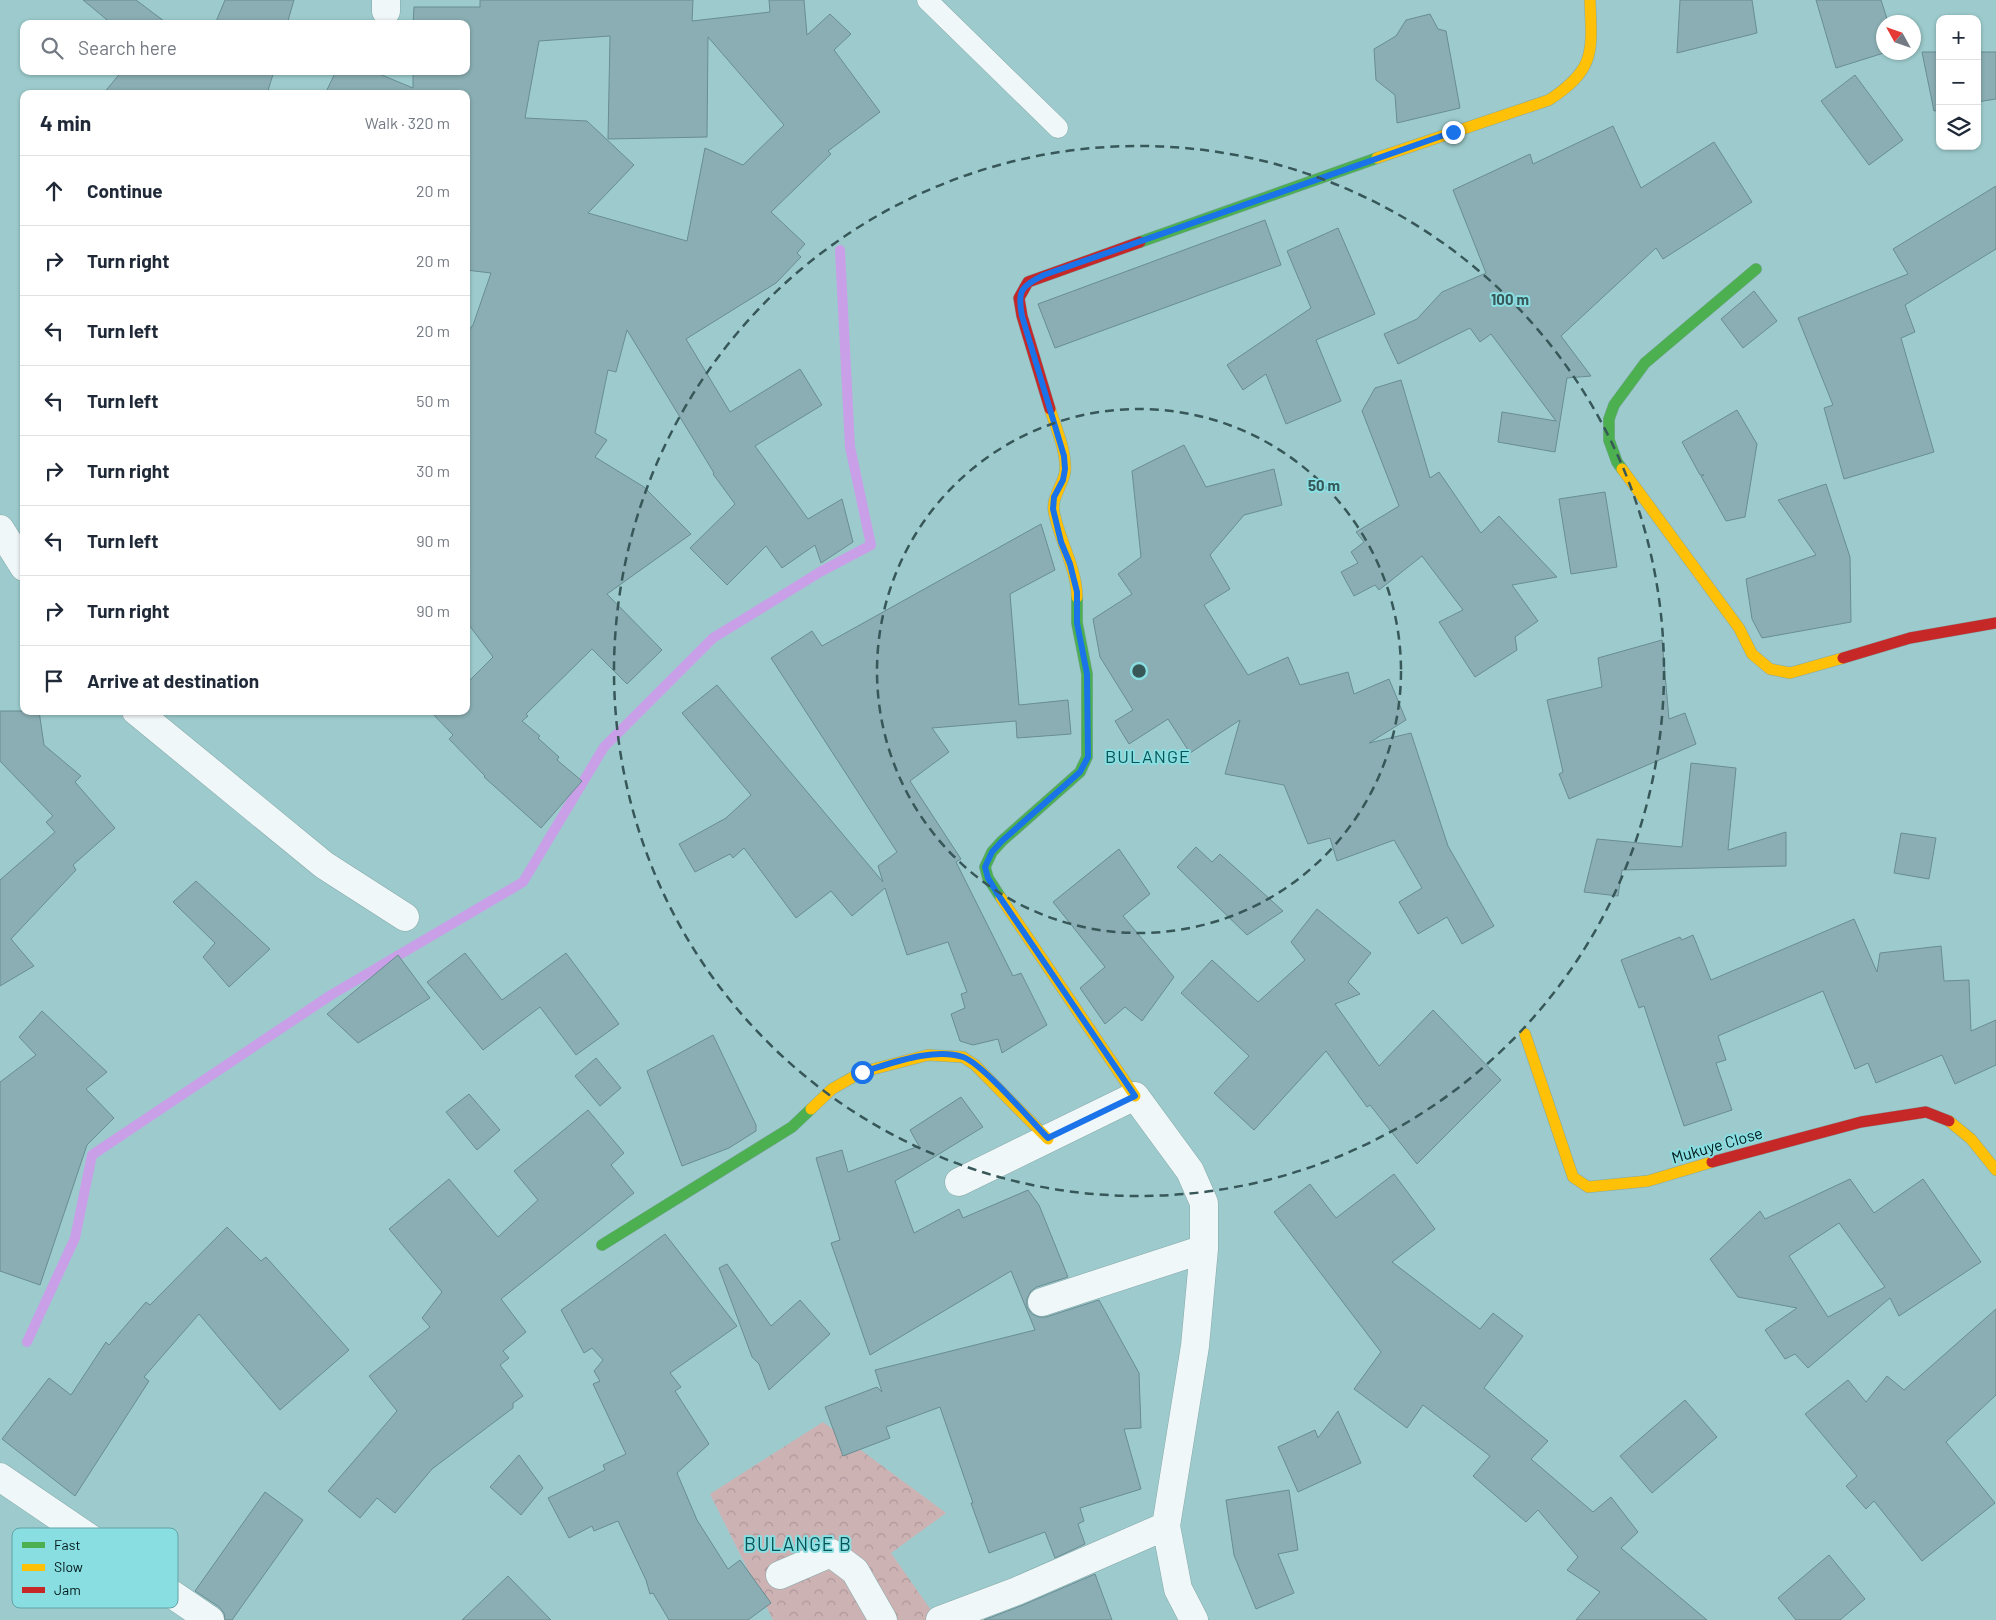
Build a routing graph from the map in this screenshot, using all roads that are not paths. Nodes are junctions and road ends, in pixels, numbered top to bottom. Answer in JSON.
{"nodes":[{"id":1,"x":927,"y":0,"type":"edge"},
{"id":2,"x":1590,"y":0,"type":"edge"},
{"id":3,"x":1058,"y":128,"type":"dead end"},
{"id":4,"x":1756,"y":269,"type":"dead end"},
{"id":5,"x":0,"y":529,"type":"edge"},
{"id":6,"x":20,"y":562,"type":"edge"},
{"id":7,"x":1996,"y":623,"type":"edge"},
{"id":8,"x":141,"y":715,"type":"edge"},
{"id":9,"x":405,"y":917,"type":"dead end"},
{"id":10,"x":1525,"y":1034,"type":"dead end"},
{"id":11,"x":1135,"y":1096,"type":"junction"},
{"id":12,"x":1048,"y":1138,"type":"junction"},
{"id":13,"x":1996,"y":1170,"type":"edge"},
{"id":14,"x":959,"y":1182,"type":"dead end"},
{"id":15,"x":602,"y":1245,"type":"dead end"},
{"id":16,"x":1204,"y":1249,"type":"junction"},
{"id":17,"x":1042,"y":1302,"type":"dead end"},
{"id":18,"x":0,"y":1477,"type":"edge"},
{"id":19,"x":1166,"y":1526,"type":"junction"},
{"id":20,"x":75,"y":1528,"type":"edge"},
{"id":21,"x":780,"y":1575,"type":"dead end"},
{"id":22,"x":178,"y":1598,"type":"edge"},
{"id":23,"x":210,"y":1620,"type":"edge"},
{"id":24,"x":883,"y":1620,"type":"edge"},
{"id":25,"x":940,"y":1620,"type":"edge"},
{"id":26,"x":1194,"y":1620,"type":"edge"}],
"edges":[{"from":1,"to":3,"type":"lane"},
{"from":2,"to":11,"type":"street"},
{"from":4,"to":7,"type":"street"},
{"from":5,"to":6,"type":"street"},
{"from":8,"to":9,"type":"street"},
{"from":10,"to":13,"type":"street","name":"Mukuye Close"},
{"from":11,"to":12,"type":"street"},
{"from":11,"to":16,"type":"street"},
{"from":12,"to":14,"type":"street"},
{"from":12,"to":15,"type":"street"},
{"from":16,"to":17,"type":"street"},
{"from":16,"to":19,"type":"street"},
{"from":18,"to":20,"type":"street"},
{"from":19,"to":25,"type":"street"},
{"from":19,"to":26,"type":"street"},
{"from":21,"to":24,"type":"street"},
{"from":22,"to":23,"type":"street"}]}
